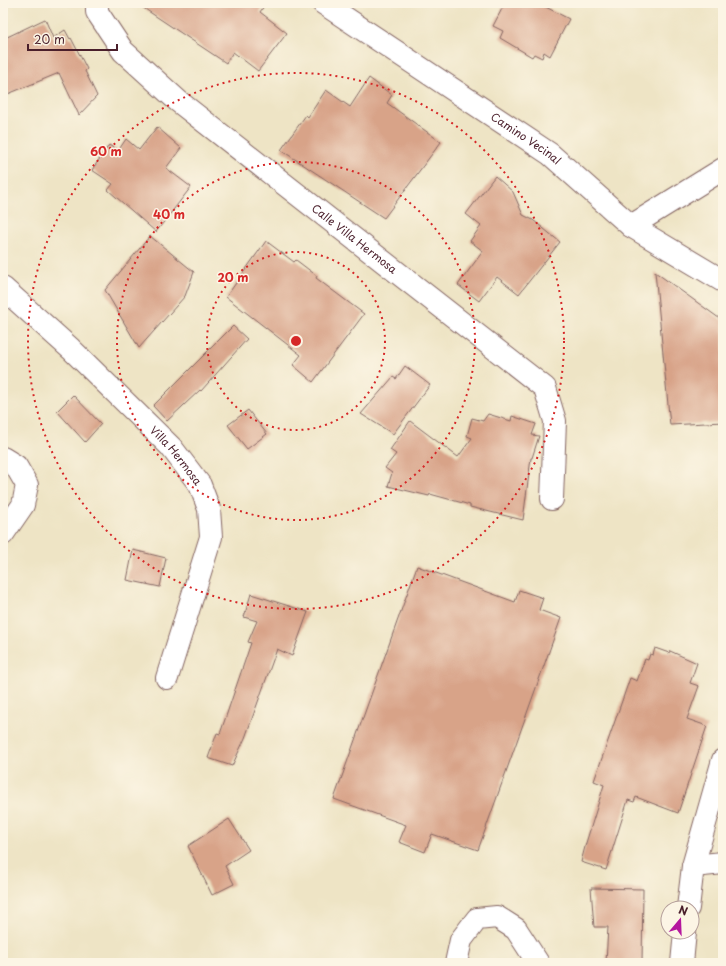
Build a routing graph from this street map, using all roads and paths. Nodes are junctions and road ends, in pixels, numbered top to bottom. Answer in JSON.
{"nodes":[{"id":1,"x":97,"y":3,"type":"edge"},
{"id":2,"x":323,"y":3,"type":"edge"},
{"id":3,"x":723,"y":169,"type":"edge"},
{"id":4,"x":631,"y":226,"type":"junction"},
{"id":5,"x":723,"y":281,"type":"edge"},
{"id":6,"x":3,"y":288,"type":"edge"},
{"id":7,"x":3,"y":458,"type":"edge"},
{"id":8,"x":552,"y":499,"type":"dead end"},
{"id":9,"x":3,"y":534,"type":"edge"},
{"id":10,"x":167,"y":678,"type":"dead end"},
{"id":11,"x":723,"y":760,"type":"edge"},
{"id":12,"x":723,"y":863,"type":"edge"},
{"id":13,"x":693,"y":866,"type":"junction"},
{"id":14,"x":689,"y":900,"type":"edge"},
{"id":15,"x":684,"y":940,"type":"edge"},
{"id":16,"x":456,"y":963,"type":"edge"},
{"id":17,"x":538,"y":963,"type":"edge"},
{"id":18,"x":682,"y":963,"type":"edge"}],
"edges":[{"from":1,"to":8,"type":"street","name":"Calle Villa Hermosa"},
{"from":2,"to":4,"type":"street","name":"Camino Vecinal"},
{"from":3,"to":4,"type":"street"},
{"from":4,"to":5,"type":"street","name":"Camino Vecinal"},
{"from":6,"to":10,"type":"street","name":"Villa Hermosa"},
{"from":7,"to":9,"type":"street"},
{"from":11,"to":13,"type":"street"},
{"from":12,"to":13,"type":"street"},
{"from":13,"to":14,"type":"street"},
{"from":15,"to":18,"type":"street"},
{"from":16,"to":17,"type":"street"}]}
